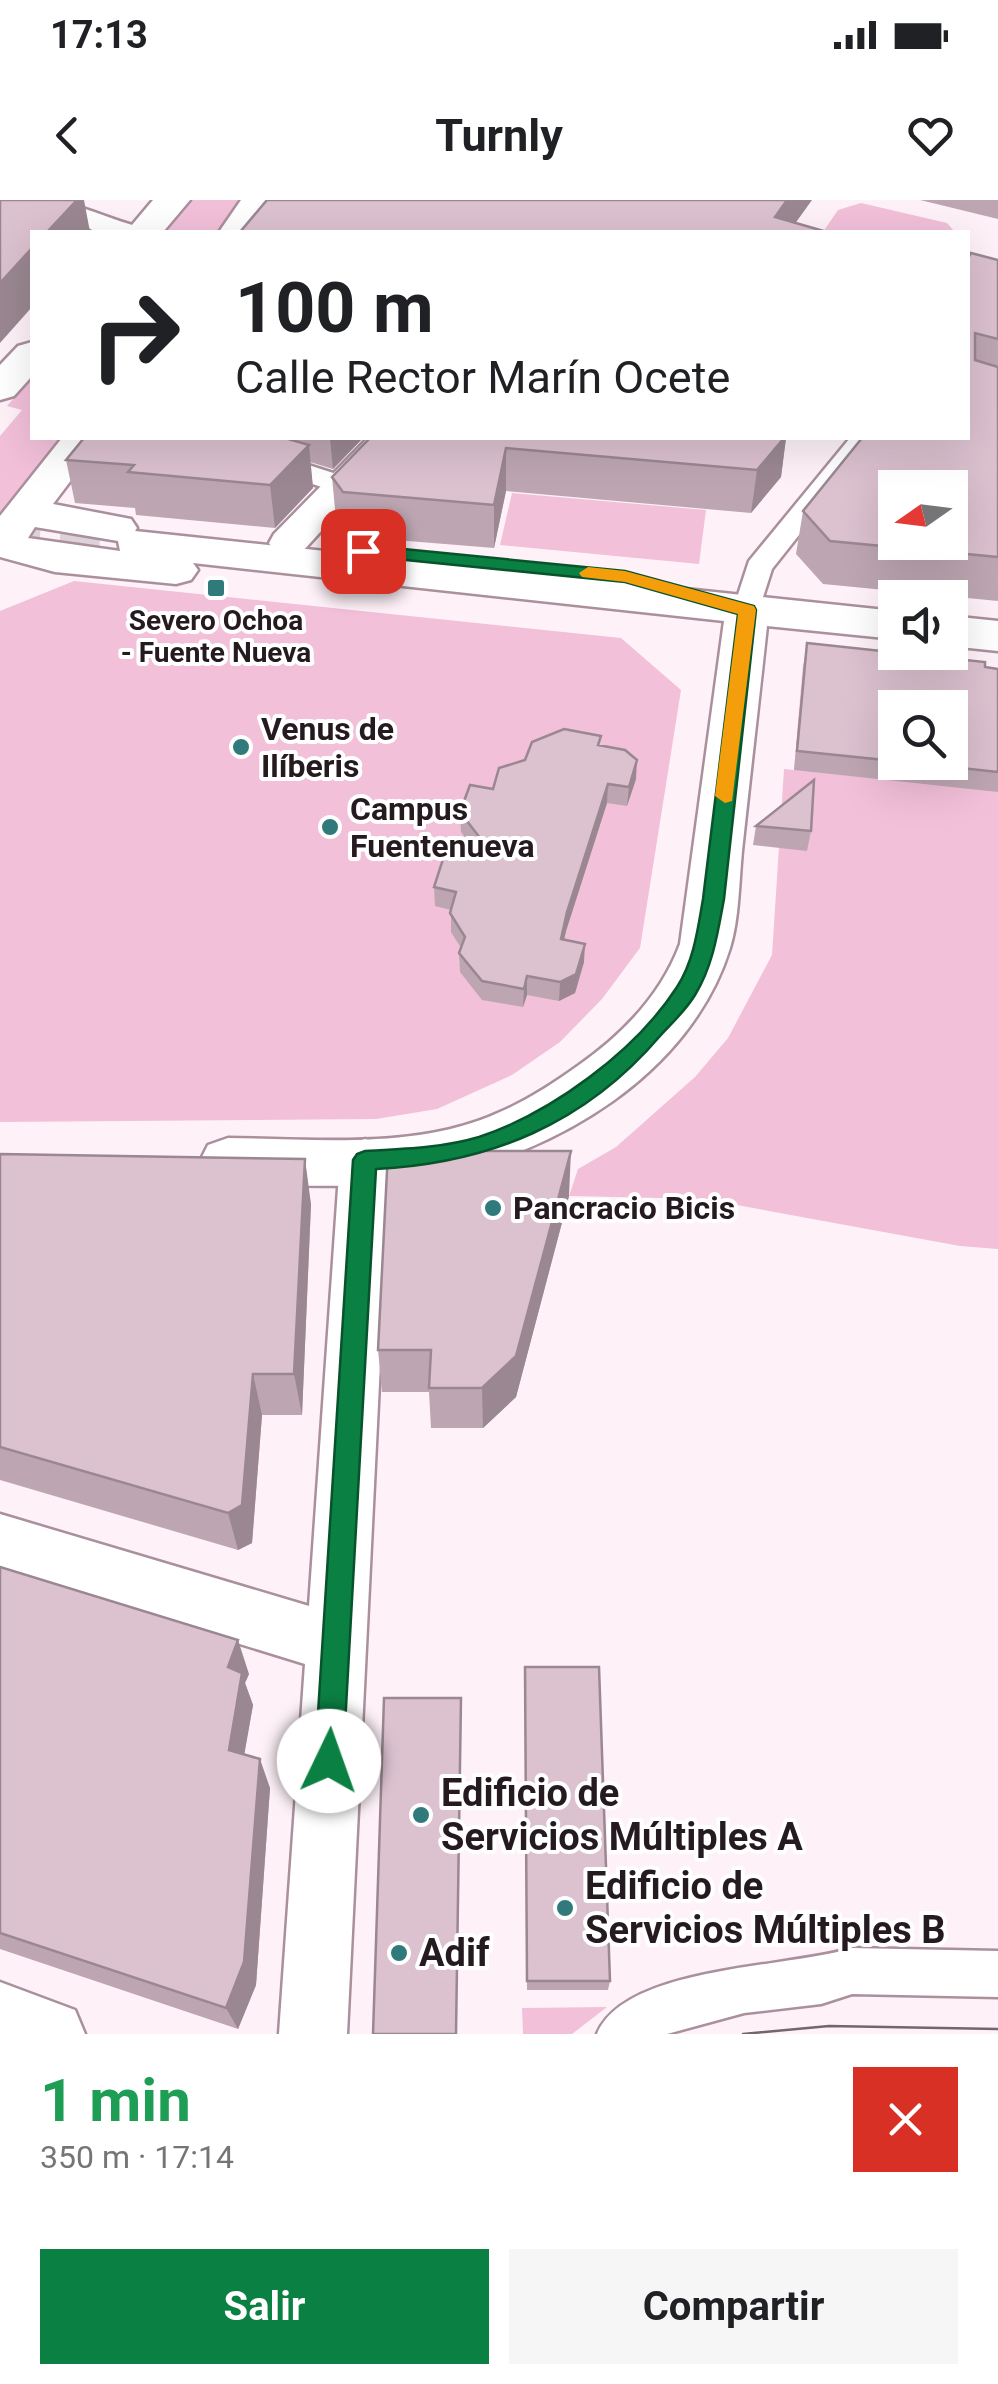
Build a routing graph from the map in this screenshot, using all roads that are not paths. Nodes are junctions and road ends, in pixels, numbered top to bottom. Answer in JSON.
{"nodes":[{"id":1,"x":48,"y":200,"type":"edge"},
{"id":2,"x":172,"y":200,"type":"edge"},
{"id":3,"x":259,"y":200,"type":"edge"},
{"id":4,"x":121,"y":230,"type":"edge"},
{"id":5,"x":146,"y":230,"type":"edge"},
{"id":6,"x":238,"y":230,"type":"edge"},
{"id":7,"x":30,"y":356,"type":"edge"},
{"id":8,"x":0,"y":388,"type":"edge"},
{"id":9,"x":81,"y":440,"type":"edge"},
{"id":10,"x":210,"y":440,"type":"edge"},
{"id":11,"x":386,"y":440,"type":"edge"},
{"id":12,"x":860,"y":440,"type":"edge"},
{"id":13,"x":344,"y":485,"type":"junction"},
{"id":14,"x":26,"y":509,"type":"junction"},
{"id":15,"x":118,"y":536,"type":"junction"},
{"id":16,"x":288,"y":543,"type":"junction"},
{"id":17,"x":0,"y":544,"type":"edge"},
{"id":18,"x":55,"y":558,"type":"junction"},
{"id":19,"x":0,"y":566,"type":"edge"},
{"id":20,"x":747,"y":610,"type":"junction"},
{"id":21,"x":878,"y":623,"type":"edge"},
{"id":22,"x":968,"y":633,"type":"edge"},
{"id":23,"x":998,"y":636,"type":"edge"},
{"id":24,"x":175,"y":1160,"type":"edge"},
{"id":25,"x":365,"y":1160,"type":"junction"},
{"id":26,"x":0,"y":1542,"type":"edge"},
{"id":27,"x":336,"y":1644,"type":"junction"},
{"id":28,"x":998,"y":1974,"type":"edge"},
{"id":29,"x":0,"y":2016,"type":"edge"},
{"id":30,"x":50,"y":2034,"type":"edge"},
{"id":31,"x":313,"y":2034,"type":"edge"},
{"id":32,"x":621,"y":2034,"type":"edge"}],
"edges":[{"from":1,"to":4,"type":"street"},
{"from":2,"to":5,"type":"main road"},
{"from":3,"to":6,"type":"main road"},
{"from":7,"to":8,"type":"main road"},
{"from":9,"to":14,"type":"main road"},
{"from":10,"to":13,"type":"street"},
{"from":11,"to":13,"type":"main road"},
{"from":12,"to":20,"type":"street"},
{"from":13,"to":16,"type":"main road"},
{"from":14,"to":15,"type":"main road"},
{"from":14,"to":17,"type":"main road"},
{"from":15,"to":16,"type":"main road"},
{"from":15,"to":17,"type":"main road"},
{"from":15,"to":20,"type":"main road"},
{"from":16,"to":20,"type":"main road"},
{"from":17,"to":18,"type":"main road"},
{"from":18,"to":19,"type":"main road"},
{"from":18,"to":20,"type":"main road"},
{"from":20,"to":21,"type":"main road"},
{"from":20,"to":25,"type":"main road"},
{"from":22,"to":23,"type":"main road"},
{"from":24,"to":25,"type":"main road"},
{"from":25,"to":27,"type":"main road"},
{"from":26,"to":27,"type":"main road"},
{"from":27,"to":31,"type":"main road"},
{"from":28,"to":32,"type":"street"},
{"from":29,"to":30,"type":"main road"}]}
